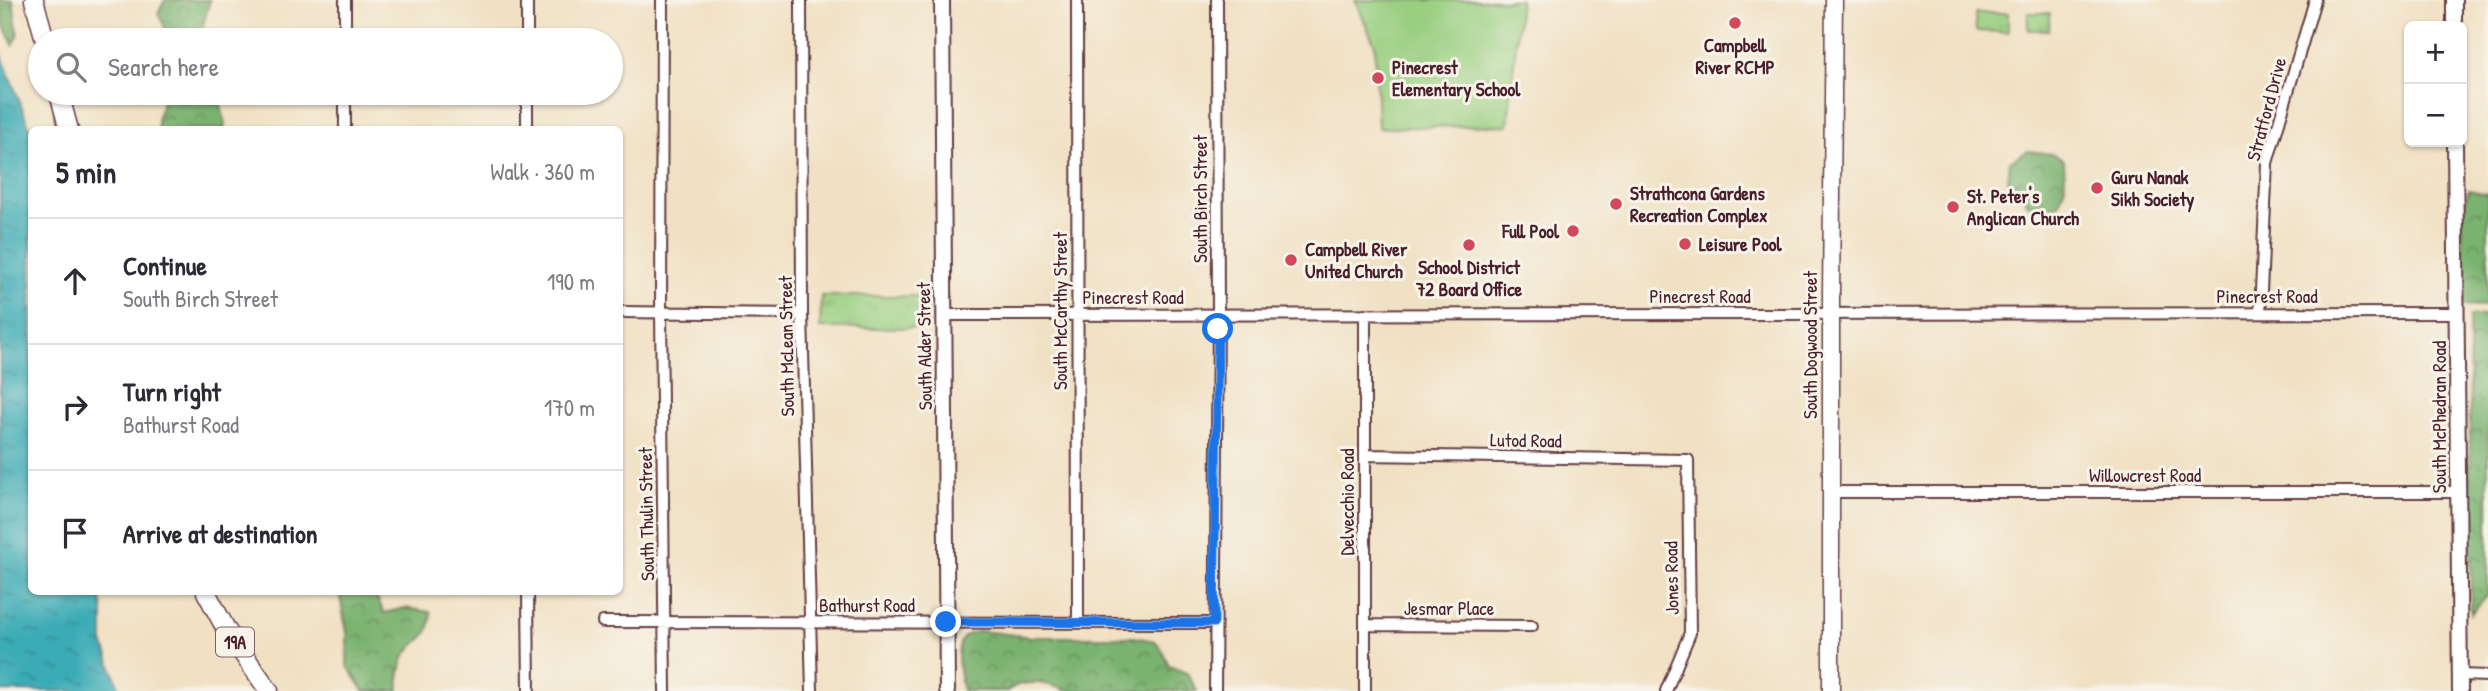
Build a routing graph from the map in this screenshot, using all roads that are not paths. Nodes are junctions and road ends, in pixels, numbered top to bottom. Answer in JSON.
{"nodes":[{"id":1,"x":34,"y":0,"type":"edge"},
{"id":2,"x":345,"y":0,"type":"edge"},
{"id":3,"x":527,"y":0,"type":"edge"},
{"id":4,"x":662,"y":0,"type":"edge"},
{"id":5,"x":802,"y":0,"type":"edge"},
{"id":6,"x":942,"y":0,"type":"edge"},
{"id":7,"x":1077,"y":0,"type":"edge"},
{"id":8,"x":1217,"y":0,"type":"edge"},
{"id":9,"x":1834,"y":0,"type":"edge"},
{"id":10,"x":2315,"y":0,"type":"edge"},
{"id":11,"x":2454,"y":0,"type":"edge"},
{"id":12,"x":2454,"y":21,"type":"edge"},
{"id":13,"x":42,"y":28,"type":"edge"},
{"id":14,"x":345,"y":28,"type":"edge"},
{"id":15,"x":527,"y":28,"type":"edge"},
{"id":16,"x":62,"y":105,"type":"edge"},
{"id":17,"x":345,"y":105,"type":"edge"},
{"id":18,"x":527,"y":105,"type":"edge"},
{"id":19,"x":68,"y":126,"type":"edge"},
{"id":20,"x":345,"y":126,"type":"edge"},
{"id":21,"x":527,"y":126,"type":"edge"},
{"id":22,"x":2455,"y":147,"type":"edge"},
{"id":23,"x":623,"y":312,"type":"edge"},
{"id":24,"x":661,"y":312,"type":"junction"},
{"id":25,"x":2260,"y":313,"type":"junction"},
{"id":26,"x":2457,"y":313,"type":"junction"},
{"id":27,"x":802,"y":314,"type":"junction"},
{"id":28,"x":1366,"y":314,"type":"junction"},
{"id":29,"x":1831,"y":314,"type":"junction"},
{"id":30,"x":943,"y":315,"type":"junction"},
{"id":31,"x":1078,"y":315,"type":"junction"},
{"id":32,"x":1218,"y":315,"type":"junction"},
{"id":33,"x":1365,"y":455,"type":"junction"},
{"id":34,"x":1688,"y":460,"type":"joint"},
{"id":35,"x":1831,"y":492,"type":"junction"},
{"id":36,"x":2458,"y":492,"type":"junction"},
{"id":37,"x":208,"y":595,"type":"edge"},
{"id":38,"x":528,"y":595,"type":"edge"},
{"id":39,"x":603,"y":622,"type":"dead end"},
{"id":40,"x":665,"y":622,"type":"junction"},
{"id":41,"x":811,"y":622,"type":"junction"},
{"id":42,"x":946,"y":622,"type":"junction"},
{"id":43,"x":1078,"y":622,"type":"junction"},
{"id":44,"x":1214,"y":623,"type":"junction"},
{"id":45,"x":1365,"y":625,"type":"junction"},
{"id":46,"x":1532,"y":626,"type":"dead end"},
{"id":47,"x":2460,"y":675,"type":"junction"},
{"id":48,"x":2488,"y":676,"type":"edge"},
{"id":49,"x":269,"y":691,"type":"edge"},
{"id":50,"x":529,"y":691,"type":"edge"},
{"id":51,"x":666,"y":691,"type":"edge"},
{"id":52,"x":812,"y":691,"type":"edge"},
{"id":53,"x":947,"y":691,"type":"edge"},
{"id":54,"x":1215,"y":691,"type":"edge"},
{"id":55,"x":1366,"y":691,"type":"edge"},
{"id":56,"x":1667,"y":691,"type":"edge"},
{"id":57,"x":1830,"y":691,"type":"edge"},
{"id":58,"x":2460,"y":691,"type":"edge"}],
"edges":[{"from":1,"to":13,"type":"main road"},
{"from":2,"to":14,"type":"street"},
{"from":3,"to":15,"type":"street"},
{"from":4,"to":24,"type":"street","name":"South Thulin Street"},
{"from":5,"to":27,"type":"street","name":"South McLean Street"},
{"from":6,"to":30,"type":"street","name":"South Alder Street"},
{"from":7,"to":31,"type":"street","name":"South McCarthy Street"},
{"from":8,"to":32,"type":"street","name":"South Birch Street"},
{"from":9,"to":29,"type":"main road","name":"South Dogwood Street"},
{"from":10,"to":25,"type":"street","name":"Stratford Drive"},
{"from":11,"to":12,"type":"street"},
{"from":16,"to":19,"type":"main road"},
{"from":17,"to":20,"type":"street"},
{"from":18,"to":21,"type":"street"},
{"from":22,"to":26,"type":"street","name":"South McPhedran Road"},
{"from":23,"to":24,"type":"street"},
{"from":24,"to":27,"type":"street"},
{"from":24,"to":40,"type":"street","name":"South Thulin Street"},
{"from":25,"to":26,"type":"street","name":"Pinecrest Road"},
{"from":25,"to":29,"type":"street","name":"Pinecrest Road"},
{"from":26,"to":36,"type":"street","name":"South McPhedran Road"},
{"from":27,"to":41,"type":"street","name":"South McLean Street"},
{"from":28,"to":29,"type":"street","name":"Pinecrest Road"},
{"from":28,"to":32,"type":"street","name":"Pinecrest Road"},
{"from":28,"to":33,"type":"street","name":"Delvecchio Road"},
{"from":29,"to":35,"type":"main road","name":"South Dogwood Street"},
{"from":30,"to":31,"type":"street","name":"Pinecrest Road"},
{"from":30,"to":42,"type":"street","name":"South Alder Street"},
{"from":31,"to":32,"type":"street","name":"Pinecrest Road"},
{"from":31,"to":43,"type":"street","name":"South McCarthy Street"},
{"from":32,"to":44,"type":"street","name":"South Birch Street"},
{"from":33,"to":34,"type":"street","name":"Lutod Road"},
{"from":33,"to":45,"type":"street","name":"Delvecchio Road"},
{"from":34,"to":56,"type":"street","name":"Jones Road"},
{"from":35,"to":36,"type":"street","name":"Willowcrest Road"},
{"from":35,"to":57,"type":"main road","name":"South Dogwood Street"},
{"from":36,"to":47,"type":"street","name":"South McPhedran Road"},
{"from":37,"to":49,"type":"main road","number":"19A"},
{"from":38,"to":50,"type":"street"},
{"from":39,"to":40,"type":"street","name":"Bathurst Road"},
{"from":40,"to":41,"type":"street","name":"Bathurst Road"},
{"from":40,"to":51,"type":"street","name":"South Thulin Street"},
{"from":41,"to":42,"type":"street","name":"Bathurst Road"},
{"from":41,"to":52,"type":"street","name":"South McLean Street"},
{"from":42,"to":43,"type":"street","name":"Bathurst Road"},
{"from":42,"to":53,"type":"street","name":"South Alder Street"},
{"from":43,"to":44,"type":"street","name":"Bathurst Road"},
{"from":44,"to":54,"type":"street","name":"South Birch Street"},
{"from":45,"to":46,"type":"street","name":"Jesmar Place"},
{"from":45,"to":55,"type":"street","name":"Delvecchio Road"},
{"from":47,"to":48,"type":"street"},
{"from":47,"to":58,"type":"street","name":"South McPhedran Road"}]}
